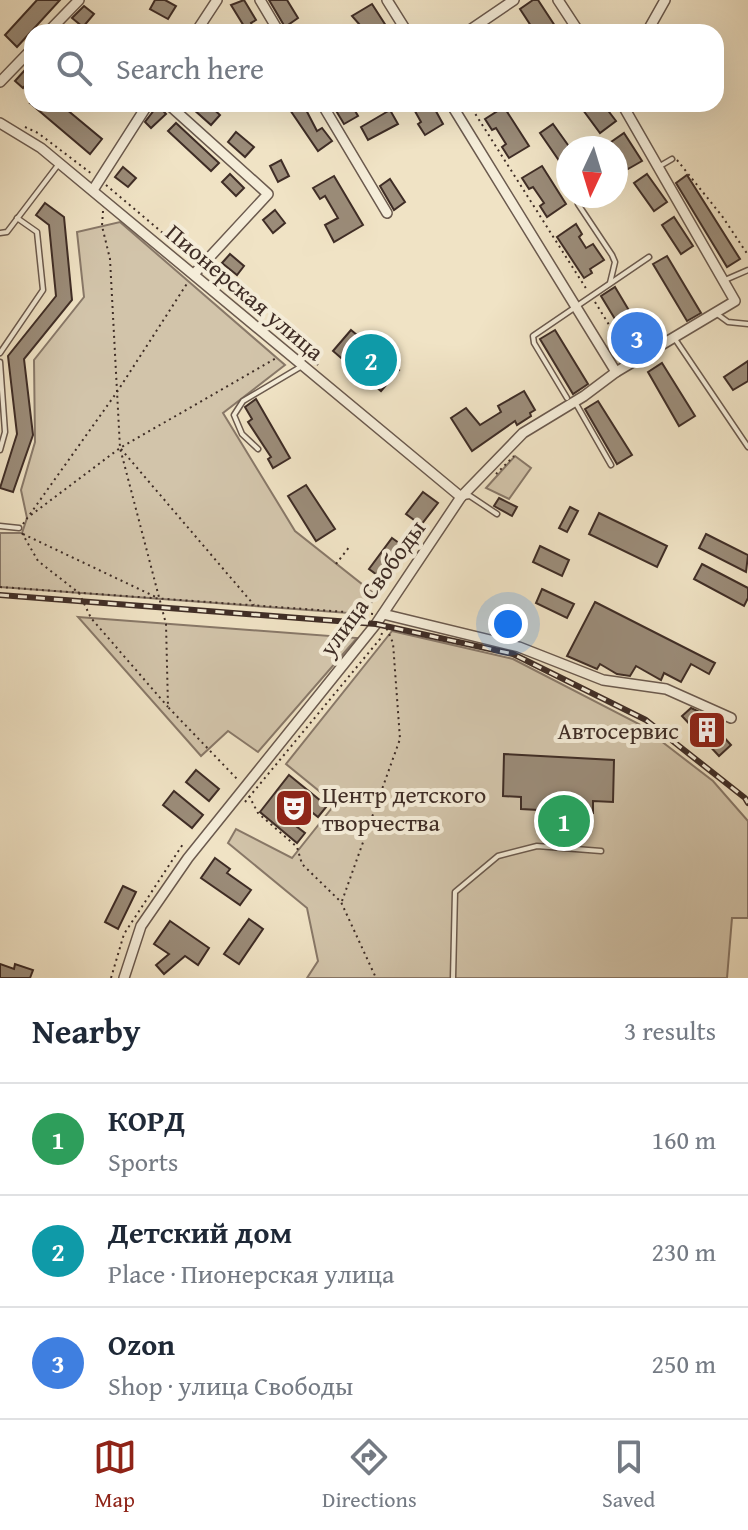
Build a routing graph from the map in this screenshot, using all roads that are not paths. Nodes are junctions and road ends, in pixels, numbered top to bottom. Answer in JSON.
{"nodes":[{"id":1,"x":79,"y":0,"type":"edge"},
{"id":2,"x":217,"y":0,"type":"edge"},
{"id":3,"x":260,"y":0,"type":"edge"},
{"id":4,"x":387,"y":0,"type":"edge"},
{"id":5,"x":558,"y":0,"type":"edge"},
{"id":6,"x":665,"y":0,"type":"edge"},
{"id":7,"x":508,"y":2,"type":"edge"},
{"id":8,"x":56,"y":24,"type":"edge"},
{"id":9,"x":201,"y":24,"type":"edge"},
{"id":10,"x":274,"y":24,"type":"edge"},
{"id":11,"x":402,"y":24,"type":"edge"},
{"id":12,"x":478,"y":24,"type":"edge"},
{"id":13,"x":574,"y":24,"type":"edge"},
{"id":14,"x":652,"y":24,"type":"edge"},
{"id":15,"x":24,"y":57,"type":"edge"},
{"id":16,"x":0,"y":82,"type":"edge"},
{"id":17,"x":143,"y":112,"type":"edge"},
{"id":18,"x":177,"y":112,"type":"edge"},
{"id":19,"x":327,"y":112,"type":"edge"},
{"id":20,"x":456,"y":112,"type":"edge"},
{"id":21,"x":627,"y":112,"type":"edge"},
{"id":22,"x":0,"y":123,"type":"edge"},
{"id":23,"x":672,"y":159,"type":"road end"},
{"id":24,"x":60,"y":163,"type":"junction"},
{"id":25,"x":658,"y":167,"type":"junction"},
{"id":26,"x":93,"y":190,"type":"junction"},
{"id":27,"x":581,"y":208,"type":"edge"},
{"id":28,"x":387,"y":213,"type":"dead end"},
{"id":29,"x":17,"y":218,"type":"junction"},
{"id":30,"x":0,"y":233,"type":"edge"},
{"id":31,"x":649,"y":257,"type":"dead end"},
{"id":32,"x":748,"y":270,"type":"edge"},
{"id":33,"x":194,"y":274,"type":"junction"},
{"id":34,"x":723,"y":281,"type":"junction"},
{"id":35,"x":610,"y":286,"type":"junction"},
{"id":36,"x":577,"y":308,"type":"junction"},
{"id":37,"x":715,"y":313,"type":"junction"},
{"id":38,"x":748,"y":324,"type":"edge"},
{"id":39,"x":674,"y":337,"type":"junction"},
{"id":40,"x":0,"y":353,"type":"edge"},
{"id":41,"x":0,"y":362,"type":"edge"},
{"id":42,"x":302,"y":366,"type":"junction"},
{"id":43,"x":616,"y":372,"type":"junction"},
{"id":44,"x":571,"y":400,"type":"junction"},
{"id":45,"x":748,"y":447,"type":"edge"},
{"id":46,"x":258,"y":449,"type":"dead end"},
{"id":47,"x":0,"y":450,"type":"edge"},
{"id":48,"x":611,"y":465,"type":"dead end"},
{"id":49,"x":461,"y":497,"type":"junction"},
{"id":50,"x":497,"y":514,"type":"dead end"},
{"id":51,"x":0,"y":526,"type":"edge"},
{"id":52,"x":19,"y":528,"type":"dead end"},
{"id":53,"x":383,"y":614,"type":"junction"},
{"id":54,"x":731,"y":718,"type":"dead end"},
{"id":55,"x":601,"y":851,"type":"dead end"},
{"id":56,"x":124,"y":978,"type":"edge"},
{"id":57,"x":453,"y":978,"type":"edge"}],
"edges":[{"from":1,"to":8,"type":"street"},
{"from":2,"to":9,"type":"street"},
{"from":3,"to":10,"type":"street"},
{"from":4,"to":11,"type":"street"},
{"from":5,"to":13,"type":"street"},
{"from":6,"to":14,"type":"street"},
{"from":7,"to":12,"type":"street"},
{"from":15,"to":16,"type":"street"},
{"from":17,"to":26,"type":"street"},
{"from":18,"to":33,"type":"street"},
{"from":19,"to":28,"type":"street"},
{"from":20,"to":36,"type":"street"},
{"from":21,"to":25,"type":"street"},
{"from":22,"to":24,"type":"street","name":"Пионерская улица"},
{"from":23,"to":25,"type":"lane"},
{"from":24,"to":26,"type":"street","name":"Пионерская улица"},
{"from":24,"to":29,"type":"lane"},
{"from":25,"to":34,"type":"street"},
{"from":26,"to":33,"type":"street","name":"Пионерская улица"},
{"from":27,"to":35,"type":"lane"},
{"from":29,"to":30,"type":"lane"},
{"from":29,"to":40,"type":"lane"},
{"from":31,"to":35,"type":"lane"},
{"from":32,"to":34,"type":"lane"},
{"from":33,"to":42,"type":"street","name":"Пионерская улица"},
{"from":34,"to":37,"type":"street","name":"улица Свободы"},
{"from":35,"to":36,"type":"lane"},
{"from":36,"to":43,"type":"street"},
{"from":36,"to":44,"type":"lane"},
{"from":37,"to":38,"type":"lane"},
{"from":37,"to":39,"type":"street","name":"улица Свободы"},
{"from":39,"to":43,"type":"street","name":"улица Свободы"},
{"from":39,"to":45,"type":"lane"},
{"from":41,"to":47,"type":"lane"},
{"from":42,"to":46,"type":"lane"},
{"from":42,"to":49,"type":"street","name":"Пионерская улица"},
{"from":43,"to":44,"type":"street","name":"улица Свободы"},
{"from":44,"to":48,"type":"lane"},
{"from":44,"to":49,"type":"street","name":"улица Свободы"},
{"from":49,"to":50,"type":"lane"},
{"from":49,"to":53,"type":"street","name":"улица Свободы"},
{"from":51,"to":52,"type":"lane"},
{"from":53,"to":54,"type":"street"},
{"from":53,"to":56,"type":"street","name":"улица Свободы"},
{"from":55,"to":57,"type":"lane"}]}
